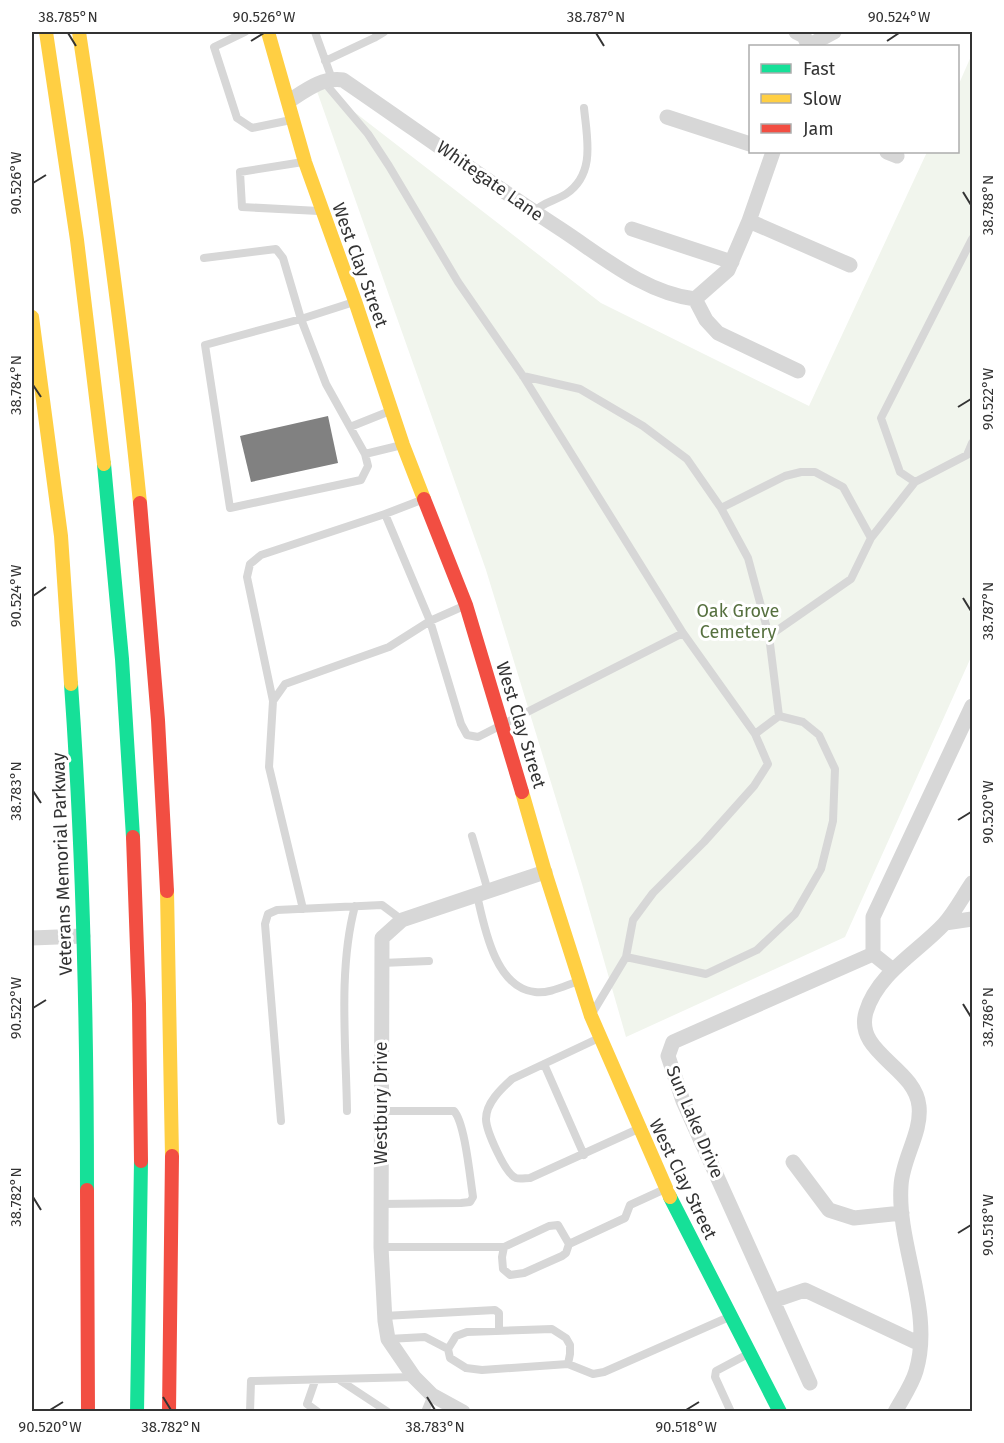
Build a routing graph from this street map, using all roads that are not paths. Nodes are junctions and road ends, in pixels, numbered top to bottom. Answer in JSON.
{"nodes":[{"id":1,"x":46,"y":32,"type":"edge"},
{"id":2,"x":79,"y":32,"type":"edge"},
{"id":3,"x":245,"y":32,"type":"edge"},
{"id":4,"x":268,"y":32,"type":"edge"},
{"id":5,"x":315,"y":32,"type":"edge"},
{"id":6,"x":384,"y":32,"type":"edge"},
{"id":7,"x":796,"y":32,"type":"edge"},
{"id":8,"x":834,"y":32,"type":"edge"},
{"id":9,"x":808,"y":45,"type":"edge"},
{"id":10,"x":810,"y":45,"type":"edge"},
{"id":11,"x":326,"y":61,"type":"junction"},
{"id":12,"x":327,"y":80,"type":"junction"},
{"id":13,"x":289,"y":101,"type":"junction"},
{"id":14,"x":584,"y":108,"type":"dead end"},
{"id":15,"x":667,"y":117,"type":"dead end"},
{"id":16,"x":294,"y":119,"type":"junction"},
{"id":17,"x":749,"y":144,"type":"edge"},
{"id":18,"x":773,"y":153,"type":"edge"},
{"id":19,"x":305,"y":162,"type":"junction"},
{"id":20,"x":322,"y":211,"type":"junction"},
{"id":21,"x":534,"y":212,"type":"junction"},
{"id":22,"x":750,"y":221,"type":"junction"},
{"id":23,"x":632,"y":229,"type":"dead end"},
{"id":24,"x":972,"y":239,"type":"edge"},
{"id":25,"x":204,"y":258,"type":"dead end"},
{"id":26,"x":732,"y":262,"type":"junction"},
{"id":27,"x":850,"y":265,"type":"dead end"},
{"id":28,"x":695,"y":299,"type":"junction"},
{"id":29,"x":355,"y":301,"type":"junction"},
{"id":30,"x":32,"y":317,"type":"edge"},
{"id":31,"x":301,"y":319,"type":"junction"},
{"id":32,"x":34,"y":358,"type":"edge"},
{"id":33,"x":798,"y":371,"type":"dead end"},
{"id":34,"x":523,"y":376,"type":"junction"},
{"id":35,"x":36,"y":377,"type":"edge"},
{"id":36,"x":392,"y":410,"type":"junction"},
{"id":37,"x":350,"y":427,"type":"junction"},
{"id":38,"x":972,"y":443,"type":"edge"},
{"id":39,"x":403,"y":445,"type":"junction"},
{"id":40,"x":365,"y":454,"type":"junction"},
{"id":41,"x":915,"y":482,"type":"junction"},
{"id":42,"x":425,"y":498,"type":"junction"},
{"id":43,"x":721,"y":508,"type":"junction"},
{"id":44,"x":385,"y":514,"type":"junction"},
{"id":45,"x":871,"y":538,"type":"junction"},
{"id":46,"x":465,"y":605,"type":"junction"},
{"id":47,"x":430,"y":621,"type":"junction"},
{"id":48,"x":683,"y":633,"type":"junction"},
{"id":49,"x":769,"y":636,"type":"junction"},
{"id":50,"x":273,"y":701,"type":"junction"},
{"id":51,"x":972,"y":706,"type":"edge"},
{"id":52,"x":779,"y":716,"type":"junction"},
{"id":53,"x":503,"y":723,"type":"junction"},
{"id":54,"x":755,"y":734,"type":"junction"},
{"id":55,"x":471,"y":836,"type":"dead end"},
{"id":56,"x":545,"y":872,"type":"junction"},
{"id":57,"x":972,"y":883,"type":"edge"},
{"id":58,"x":482,"y":893,"type":"junction"},
{"id":59,"x":355,"y":906,"type":"junction"},
{"id":60,"x":303,"y":909,"type":"junction"},
{"id":61,"x":972,"y":919,"type":"edge"},
{"id":62,"x":402,"y":920,"type":"junction"},
{"id":63,"x":945,"y":923,"type":"junction"},
{"id":64,"x":83,"y":936,"type":"junction"},
{"id":65,"x":32,"y":938,"type":"edge"},
{"id":66,"x":873,"y":954,"type":"junction"},
{"id":67,"x":627,"y":957,"type":"junction"},
{"id":68,"x":429,"y":962,"type":"dead end"},
{"id":69,"x":382,"y":963,"type":"junction"},
{"id":70,"x":893,"y":970,"type":"junction"},
{"id":71,"x":579,"y":981,"type":"junction"},
{"id":72,"x":591,"y":1016,"type":"junction"},
{"id":73,"x":600,"y":1038,"type":"junction"},
{"id":74,"x":544,"y":1064,"type":"junction"},
{"id":75,"x":347,"y":1111,"type":"dead end"},
{"id":76,"x":381,"y":1111,"type":"junction"},
{"id":77,"x":281,"y":1121,"type":"dead end"},
{"id":78,"x":639,"y":1129,"type":"junction"},
{"id":79,"x":584,"y":1155,"type":"junction"},
{"id":80,"x":793,"y":1161,"type":"dead end"},
{"id":81,"x":666,"y":1188,"type":"junction"},
{"id":82,"x":381,"y":1204,"type":"junction"},
{"id":83,"x":902,"y":1213,"type":"junction"},
{"id":84,"x":569,"y":1244,"type":"junction"},
{"id":85,"x":381,"y":1247,"type":"junction"},
{"id":86,"x":504,"y":1247,"type":"junction"},
{"id":87,"x":773,"y":1301,"type":"junction"},
{"id":88,"x":384,"y":1316,"type":"junction"},
{"id":89,"x":731,"y":1317,"type":"junction"},
{"id":90,"x":499,"y":1331,"type":"junction"},
{"id":91,"x":388,"y":1339,"type":"junction"},
{"id":92,"x":920,"y":1344,"type":"junction"},
{"id":93,"x":448,"y":1349,"type":"junction"},
{"id":94,"x":749,"y":1353,"type":"junction"},
{"id":95,"x":568,"y":1364,"type":"junction"},
{"id":96,"x":414,"y":1377,"type":"junction"},
{"id":97,"x":339,"y":1380,"type":"junction"},
{"id":98,"x":315,"y":1381,"type":"junction"},
{"id":99,"x":810,"y":1383,"type":"dead end"},
{"id":100,"x":432,"y":1395,"type":"junction"},
{"id":101,"x":88,"y":1412,"type":"edge"},
{"id":102,"x":137,"y":1412,"type":"edge"},
{"id":103,"x":169,"y":1412,"type":"edge"},
{"id":104,"x":250,"y":1412,"type":"edge"},
{"id":105,"x":318,"y":1412,"type":"edge"},
{"id":106,"x":388,"y":1412,"type":"edge"},
{"id":107,"x":425,"y":1412,"type":"edge"},
{"id":108,"x":463,"y":1412,"type":"edge"},
{"id":109,"x":731,"y":1412,"type":"edge"},
{"id":110,"x":780,"y":1412,"type":"edge"},
{"id":111,"x":895,"y":1412,"type":"edge"}],
"edges":[{"from":1,"to":102,"type":"main road"},
{"from":2,"to":103,"type":"main road"},
{"from":3,"to":16,"type":"lane"},
{"from":4,"to":13,"type":"main road","name":"West Clay Street"},
{"from":5,"to":11,"type":"lane"},
{"from":6,"to":11,"type":"lane"},
{"from":7,"to":9,"type":"street"},
{"from":8,"to":10,"type":"street"},
{"from":11,"to":12,"type":"lane"},
{"from":12,"to":13,"type":"street"},
{"from":12,"to":21,"type":"street","name":"Whitegate Lane"},
{"from":12,"to":34,"type":"lane"},
{"from":13,"to":16,"type":"main road","name":"West Clay Street"},
{"from":14,"to":21,"type":"lane"},
{"from":15,"to":17,"type":"street"},
{"from":16,"to":19,"type":"main road","name":"West Clay Street"},
{"from":18,"to":22,"type":"street"},
{"from":19,"to":20,"type":"main road","name":"West Clay Street"},
{"from":19,"to":20,"type":"lane"},
{"from":20,"to":29,"type":"main road","name":"West Clay Street"},
{"from":21,"to":28,"type":"street","name":"Whitegate Lane"},
{"from":22,"to":26,"type":"street"},
{"from":22,"to":27,"type":"street"},
{"from":23,"to":26,"type":"street"},
{"from":24,"to":41,"type":"lane"},
{"from":25,"to":31,"type":"lane"},
{"from":26,"to":28,"type":"street"},
{"from":28,"to":33,"type":"street"},
{"from":29,"to":31,"type":"lane"},
{"from":29,"to":36,"type":"main road","name":"West Clay Street"},
{"from":30,"to":32,"type":"main road","name":"Veterans Memorial Parkway"},
{"from":31,"to":37,"type":"lane"},
{"from":31,"to":40,"type":"lane"},
{"from":32,"to":35,"type":"main road","name":"Veterans Memorial Parkway"},
{"from":34,"to":43,"type":"lane"},
{"from":34,"to":48,"type":"lane"},
{"from":35,"to":64,"type":"main road","name":"Veterans Memorial Parkway"},
{"from":36,"to":37,"type":"lane"},
{"from":36,"to":39,"type":"main road","name":"West Clay Street"},
{"from":37,"to":40,"type":"lane"},
{"from":38,"to":41,"type":"lane"},
{"from":39,"to":40,"type":"lane"},
{"from":39,"to":42,"type":"main road","name":"West Clay Street"},
{"from":41,"to":45,"type":"lane"},
{"from":42,"to":44,"type":"lane"},
{"from":42,"to":46,"type":"main road","name":"West Clay Street"},
{"from":43,"to":45,"type":"lane"},
{"from":43,"to":49,"type":"lane"},
{"from":44,"to":47,"type":"lane"},
{"from":44,"to":50,"type":"lane"},
{"from":45,"to":49,"type":"lane"},
{"from":46,"to":47,"type":"lane"},
{"from":46,"to":53,"type":"main road","name":"West Clay Street"},
{"from":47,"to":50,"type":"lane"},
{"from":47,"to":53,"type":"lane"},
{"from":48,"to":53,"type":"lane"},
{"from":48,"to":54,"type":"lane"},
{"from":49,"to":52,"type":"lane"},
{"from":50,"to":60,"type":"lane"},
{"from":51,"to":66,"type":"street"},
{"from":52,"to":54,"type":"lane"},
{"from":52,"to":67,"type":"lane"},
{"from":53,"to":56,"type":"main road","name":"West Clay Street"},
{"from":54,"to":67,"type":"lane"},
{"from":55,"to":58,"type":"lane"},
{"from":56,"to":58,"type":"street","name":"Westbury Drive"},
{"from":56,"to":71,"type":"main road","name":"West Clay Street"},
{"from":57,"to":63,"type":"street"},
{"from":58,"to":62,"type":"street","name":"Westbury Drive"},
{"from":58,"to":71,"type":"lane"},
{"from":59,"to":60,"type":"lane"},
{"from":59,"to":62,"type":"lane"},
{"from":59,"to":75,"type":"lane"},
{"from":60,"to":77,"type":"lane"},
{"from":61,"to":63,"type":"street"},
{"from":62,"to":69,"type":"street","name":"Westbury Drive"},
{"from":63,"to":70,"type":"street"},
{"from":64,"to":65,"type":"street"},
{"from":64,"to":101,"type":"main road","name":"Veterans Memorial Parkway"},
{"from":66,"to":70,"type":"street"},
{"from":66,"to":87,"type":"street","name":"Sun Lake Drive"},
{"from":67,"to":72,"type":"lane"},
{"from":68,"to":69,"type":"lane"},
{"from":69,"to":76,"type":"street","name":"Westbury Drive"},
{"from":70,"to":83,"type":"street"},
{"from":71,"to":72,"type":"main road","name":"West Clay Street"},
{"from":72,"to":73,"type":"main road","name":"West Clay Street"},
{"from":73,"to":74,"type":"lane"},
{"from":73,"to":78,"type":"main road","name":"West Clay Street"},
{"from":74,"to":79,"type":"lane"},
{"from":74,"to":79,"type":"lane"},
{"from":76,"to":82,"type":"street","name":"Westbury Drive"},
{"from":76,"to":82,"type":"lane"},
{"from":78,"to":79,"type":"lane"},
{"from":78,"to":81,"type":"main road","name":"West Clay Street"},
{"from":80,"to":83,"type":"street"},
{"from":81,"to":84,"type":"lane"},
{"from":81,"to":89,"type":"main road","name":"West Clay Street"},
{"from":82,"to":85,"type":"street","name":"Westbury Drive"},
{"from":83,"to":92,"type":"street"},
{"from":84,"to":86,"type":"lane"},
{"from":84,"to":86,"type":"lane"},
{"from":85,"to":86,"type":"lane"},
{"from":85,"to":88,"type":"street","name":"Westbury Drive"},
{"from":87,"to":92,"type":"street"},
{"from":87,"to":99,"type":"street","name":"Sun Lake Drive"},
{"from":88,"to":90,"type":"lane"},
{"from":88,"to":91,"type":"street","name":"Westbury Drive"},
{"from":89,"to":94,"type":"main road","name":"West Clay Street"},
{"from":89,"to":95,"type":"lane"},
{"from":90,"to":93,"type":"lane"},
{"from":90,"to":95,"type":"lane"},
{"from":91,"to":93,"type":"lane"},
{"from":91,"to":96,"type":"street","name":"Westbury Drive"},
{"from":92,"to":111,"type":"street"},
{"from":93,"to":95,"type":"lane"},
{"from":94,"to":109,"type":"lane"},
{"from":94,"to":110,"type":"main road","name":"West Clay Street"},
{"from":96,"to":97,"type":"lane"},
{"from":96,"to":100,"type":"street","name":"Westbury Drive"},
{"from":97,"to":98,"type":"lane"},
{"from":97,"to":106,"type":"lane"},
{"from":98,"to":104,"type":"lane"},
{"from":98,"to":105,"type":"lane"},
{"from":100,"to":107,"type":"lane"},
{"from":100,"to":108,"type":"street","name":"Westbury Drive"}]}
